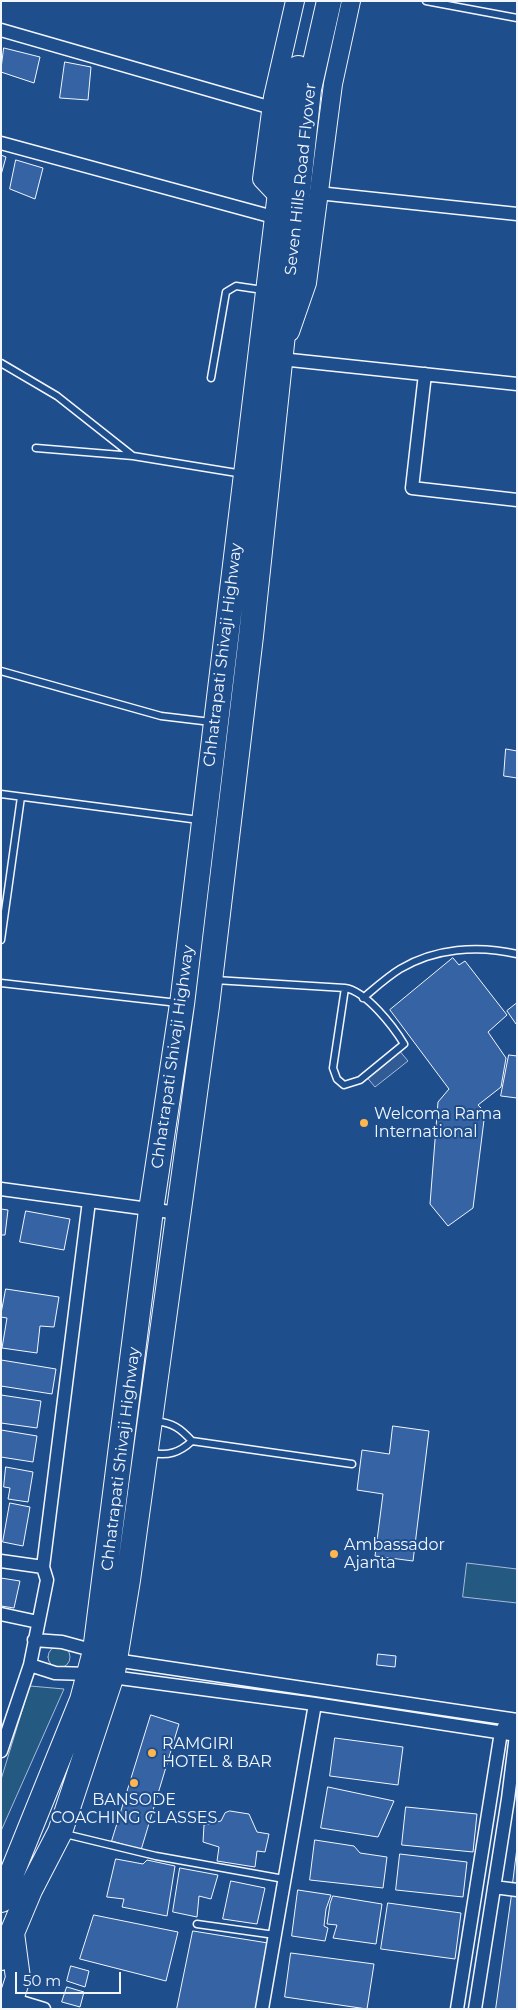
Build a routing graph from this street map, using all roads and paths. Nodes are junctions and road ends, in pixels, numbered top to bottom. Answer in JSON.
{"nodes":[{"id":1,"x":329,"y":1,"type":"edge"},
{"id":2,"x":351,"y":1,"type":"edge"},
{"id":3,"x":426,"y":1,"type":"edge"},
{"id":4,"x":298,"y":2,"type":"edge"},
{"id":5,"x":517,"y":18,"type":"edge"},
{"id":6,"x":1,"y":30,"type":"edge"},
{"id":7,"x":272,"y":108,"type":"junction"},
{"id":8,"x":1,"y":143,"type":"edge"},
{"id":9,"x":318,"y":194,"type":"junction"},
{"id":10,"x":279,"y":208,"type":"junction"},
{"id":11,"x":517,"y":214,"type":"edge"},
{"id":12,"x":268,"y":290,"type":"junction"},
{"id":13,"x":281,"y":359,"type":"junction"},
{"id":14,"x":1,"y":364,"type":"edge"},
{"id":15,"x":425,"y":374,"type":"junction"},
{"id":16,"x":211,"y":378,"type":"dead end"},
{"id":17,"x":517,"y":384,"type":"edge"},
{"id":18,"x":36,"y":448,"type":"dead end"},
{"id":19,"x":132,"y":456,"type":"junction"},
{"id":20,"x":246,"y":474,"type":"junction"},
{"id":21,"x":517,"y":500,"type":"edge"},
{"id":22,"x":1,"y":671,"type":"edge"},
{"id":23,"x":215,"y":722,"type":"junction"},
{"id":24,"x":1,"y":794,"type":"edge"},
{"id":25,"x":21,"y":797,"type":"junction"},
{"id":26,"x":203,"y":821,"type":"junction"},
{"id":27,"x":1,"y":940,"type":"edge"},
{"id":28,"x":517,"y":954,"type":"edge"},
{"id":29,"x":209,"y":980,"type":"junction"},
{"id":30,"x":1,"y":983,"type":"edge"},
{"id":31,"x":344,"y":988,"type":"junction"},
{"id":32,"x":363,"y":998,"type":"junction"},
{"id":33,"x":182,"y":1004,"type":"junction"},
{"id":34,"x":1,"y":1189,"type":"edge"},
{"id":35,"x":89,"y":1201,"type":"junction"},
{"id":36,"x":152,"y":1210,"type":"junction"},
{"id":37,"x":178,"y":1213,"type":"junction"},
{"id":38,"x":150,"y":1420,"type":"junction"},
{"id":39,"x":192,"y":1441,"type":"junction"},
{"id":40,"x":144,"y":1453,"type":"junction"},
{"id":41,"x":352,"y":1464,"type":"dead end"},
{"id":42,"x":1,"y":1561,"type":"edge"},
{"id":43,"x":43,"y":1567,"type":"junction"},
{"id":44,"x":1,"y":1614,"type":"edge"},
{"id":45,"x":38,"y":1622,"type":"junction"},
{"id":46,"x":34,"y":1640,"type":"junction"},
{"id":47,"x":30,"y":1665,"type":"junction"},
{"id":48,"x":103,"y":1666,"type":"junction"},
{"id":49,"x":315,"y":1704,"type":"junction"},
{"id":50,"x":513,"y":1719,"type":"edge"},
{"id":51,"x":501,"y":1732,"type":"junction"},
{"id":52,"x":516,"y":1735,"type":"edge"},
{"id":53,"x":1,"y":1751,"type":"edge"},
{"id":54,"x":60,"y":1832,"type":"junction"},
{"id":55,"x":284,"y":1879,"type":"junction"},
{"id":56,"x":494,"y":1887,"type":"junction"},
{"id":57,"x":517,"y":1890,"type":"edge"},
{"id":58,"x":1,"y":1900,"type":"edge"},
{"id":59,"x":197,"y":1924,"type":"dead end"},
{"id":60,"x":12,"y":1933,"type":"junction"},
{"id":61,"x":274,"y":1935,"type":"junction"},
{"id":62,"x":1,"y":1960,"type":"edge"},
{"id":63,"x":10,"y":2004,"type":"edge"},
{"id":64,"x":262,"y":2008,"type":"edge"},
{"id":65,"x":44,"y":2009,"type":"edge"},
{"id":66,"x":266,"y":2009,"type":"edge"},
{"id":67,"x":457,"y":2009,"type":"edge"},
{"id":68,"x":475,"y":2009,"type":"edge"}],
"edges":[{"from":1,"to":13,"type":"highway","name":"Seven Hills Road Flyover"},
{"from":2,"to":9,"type":"street"},
{"from":3,"to":5,"type":"lane"},
{"from":4,"to":7,"type":"street"},
{"from":4,"to":10,"type":"highway","name":"Seven Hills Road Flyover"},
{"from":6,"to":7,"type":"street"},
{"from":7,"to":10,"type":"street"},
{"from":8,"to":10,"type":"street"},
{"from":9,"to":11,"type":"street"},
{"from":9,"to":13,"type":"street"},
{"from":10,"to":12,"type":"highway","name":"Chhatrapati Shivaji Highway"},
{"from":12,"to":16,"type":"lane"},
{"from":12,"to":20,"type":"highway","name":"Chhatrapati Shivaji Highway"},
{"from":13,"to":15,"type":"street"},
{"from":13,"to":29,"type":"highway","name":"Chhatrapati Shivaji Highway"},
{"from":14,"to":19,"type":"lane"},
{"from":15,"to":17,"type":"street"},
{"from":15,"to":21,"type":"street"},
{"from":18,"to":19,"type":"lane"},
{"from":19,"to":20,"type":"lane"},
{"from":20,"to":23,"type":"highway","name":"Chhatrapati Shivaji Highway"},
{"from":22,"to":23,"type":"lane"},
{"from":23,"to":26,"type":"highway","name":"Chhatrapati Shivaji Highway"},
{"from":24,"to":25,"type":"lane"},
{"from":25,"to":26,"type":"lane"},
{"from":25,"to":27,"type":"lane"},
{"from":26,"to":33,"type":"highway","name":"Chhatrapati Shivaji Highway"},
{"from":28,"to":32,"type":"lane"},
{"from":29,"to":31,"type":"lane"},
{"from":29,"to":37,"type":"highway","name":"Chhatrapati Shivaji Highway"},
{"from":30,"to":33,"type":"lane"},
{"from":31,"to":32,"type":"lane"},
{"from":31,"to":32,"type":"lane"},
{"from":33,"to":36,"type":"highway","name":"Chhatrapati Shivaji Highway"},
{"from":34,"to":35,"type":"street"},
{"from":35,"to":36,"type":"street"},
{"from":35,"to":43,"type":"street"},
{"from":36,"to":37,"type":"street"},
{"from":36,"to":48,"type":"highway","name":"Chhatrapati Shivaji Highway"},
{"from":37,"to":38,"type":"highway","name":"Chhatrapati Shivaji Highway"},
{"from":38,"to":39,"type":"lane"},
{"from":38,"to":40,"type":"highway","name":"Chhatrapati Shivaji Highway"},
{"from":39,"to":40,"type":"lane"},
{"from":39,"to":41,"type":"lane"},
{"from":40,"to":48,"type":"highway","name":"Chhatrapati Shivaji Highway"},
{"from":42,"to":43,"type":"street"},
{"from":43,"to":45,"type":"street"},
{"from":44,"to":45,"type":"street"},
{"from":45,"to":46,"type":"street"},
{"from":46,"to":47,"type":"street"},
{"from":46,"to":48,"type":"street"},
{"from":47,"to":48,"type":"street"},
{"from":47,"to":53,"type":"street"},
{"from":48,"to":49,"type":"street"},
{"from":48,"to":50,"type":"street"},
{"from":48,"to":54,"type":"highway","name":"Chhatrapati Shivaji Highway"},
{"from":48,"to":58,"type":"highway","name":"Chhatrapati Shivaji Highway"},
{"from":49,"to":51,"type":"street"},
{"from":49,"to":55,"type":"street"},
{"from":50,"to":51,"type":"street"},
{"from":50,"to":52,"type":"street"},
{"from":51,"to":52,"type":"street"},
{"from":51,"to":67,"type":"street"},
{"from":52,"to":56,"type":"street"},
{"from":54,"to":55,"type":"lane"},
{"from":54,"to":60,"type":"highway","name":"Chhatrapati Shivaji Highway"},
{"from":55,"to":61,"type":"street"},
{"from":56,"to":57,"type":"street"},
{"from":56,"to":68,"type":"street"},
{"from":59,"to":61,"type":"lane"},
{"from":60,"to":62,"type":"main road"},
{"from":60,"to":63,"type":"highway"},
{"from":61,"to":64,"type":"street"},
{"from":63,"to":65,"type":"street"},
{"from":64,"to":66,"type":"street"}]}
